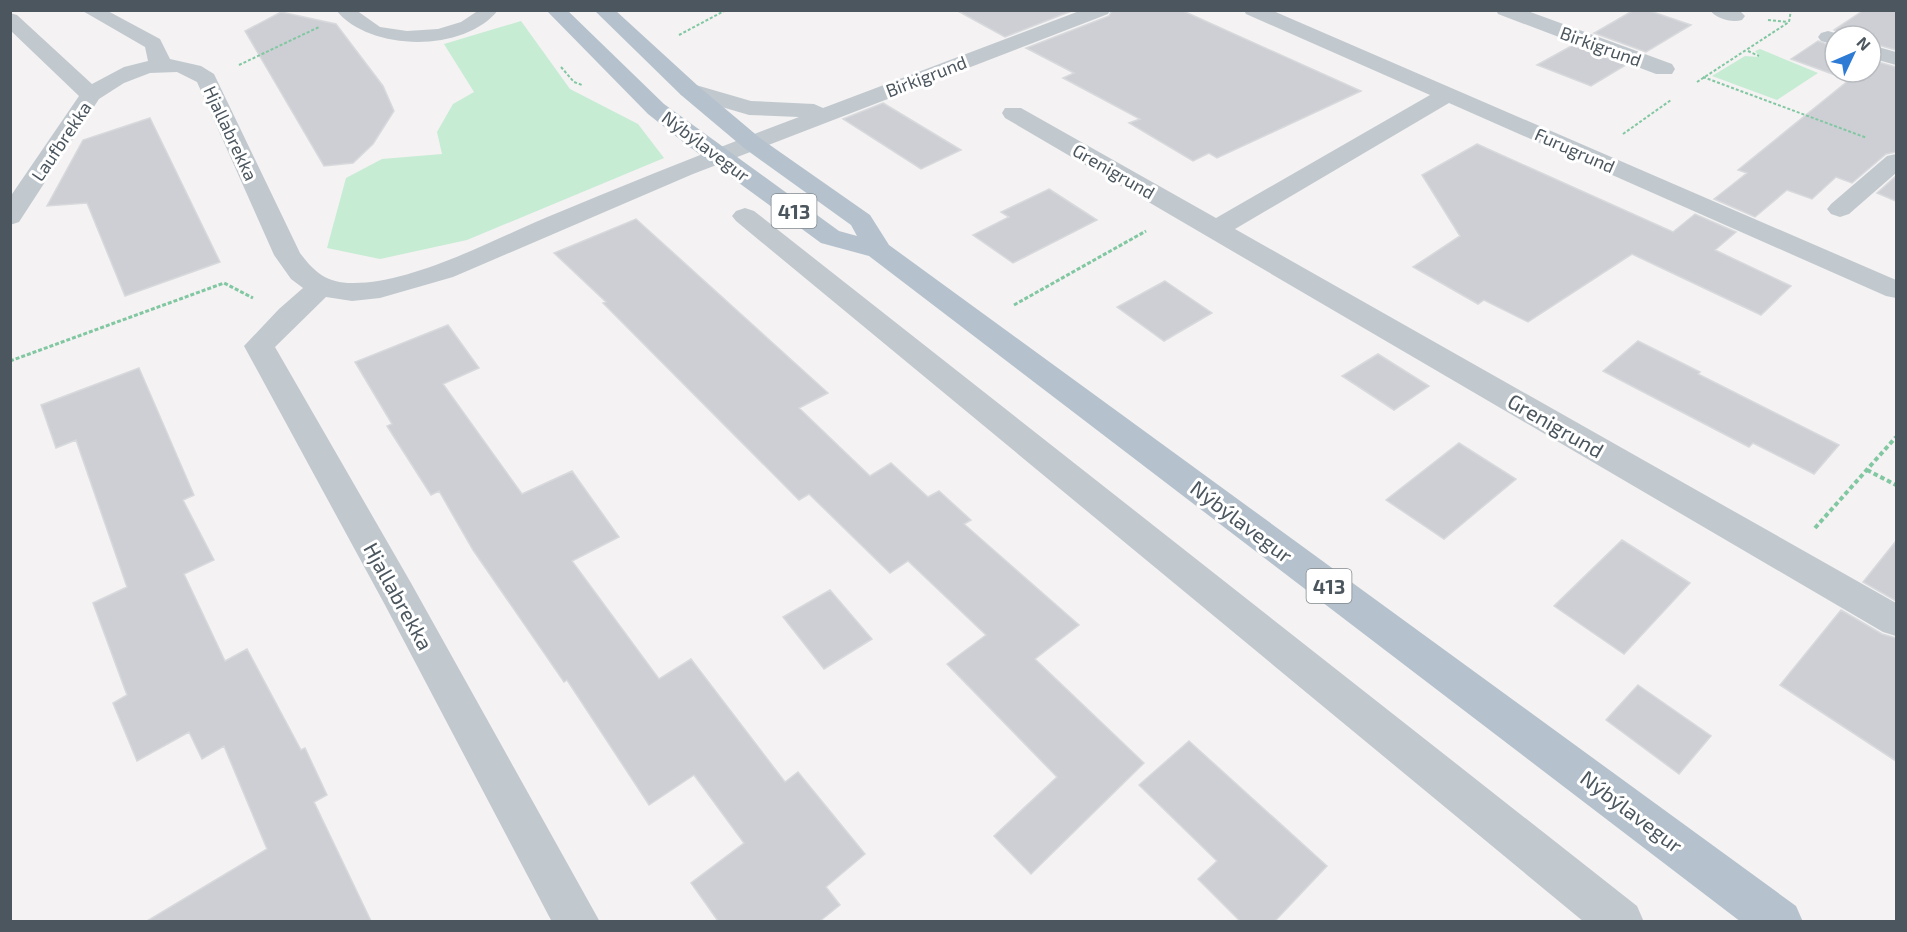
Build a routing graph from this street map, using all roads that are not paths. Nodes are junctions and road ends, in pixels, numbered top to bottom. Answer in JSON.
{"nodes":[{"id":1,"x":90,"y":10,"type":"edge"},
{"id":2,"x":490,"y":10,"type":"edge"},
{"id":3,"x":555,"y":10,"type":"edge"},
{"id":4,"x":603,"y":10,"type":"edge"},
{"id":5,"x":1101,"y":10,"type":"edge"},
{"id":6,"x":1253,"y":10,"type":"edge"},
{"id":7,"x":1505,"y":10,"type":"edge"},
{"id":8,"x":346,"y":12,"type":"edge"},
{"id":9,"x":10,"y":19,"type":"edge"},
{"id":10,"x":159,"y":66,"type":"junction"},
{"id":11,"x":1664,"y":69,"type":"road end"},
{"id":12,"x":689,"y":90,"type":"junction"},
{"id":13,"x":91,"y":95,"type":"junction"},
{"id":14,"x":1447,"y":95,"type":"junction"},
{"id":15,"x":834,"y":111,"type":"junction"},
{"id":16,"x":1013,"y":114,"type":"dead end"},
{"id":17,"x":752,"y":143,"type":"junction"},
{"id":18,"x":717,"y":156,"type":"junction"},
{"id":19,"x":1896,"y":161,"type":"edge"},
{"id":20,"x":1840,"y":209,"type":"dead end"},
{"id":21,"x":746,"y":216,"type":"dead end"},
{"id":22,"x":10,"y":217,"type":"edge"},
{"id":23,"x":1216,"y":230,"type":"junction"},
{"id":24,"x":878,"y":250,"type":"junction"},
{"id":25,"x":321,"y":288,"type":"junction"},
{"id":26,"x":1896,"y":291,"type":"edge"},
{"id":27,"x":1896,"y":621,"type":"edge"},
{"id":28,"x":577,"y":921,"type":"edge"},
{"id":29,"x":1621,"y":921,"type":"edge"},
{"id":30,"x":1780,"y":921,"type":"edge"}],
"edges":[{"from":1,"to":10,"type":"street"},
{"from":2,"to":8,"type":"lane"},
{"from":3,"to":18,"type":"main road","name":"Nýbýlavegur","number":"413"},
{"from":4,"to":12,"type":"main road","name":"Nýbýlavegur","number":"413"},
{"from":5,"to":15,"type":"street","name":"Birkigrund"},
{"from":6,"to":14,"type":"street","name":"Furugrund"},
{"from":7,"to":11,"type":"street","name":"Birkigrund"},
{"from":9,"to":13,"type":"street","name":"Laufbrekka"},
{"from":10,"to":13,"type":"street","name":"Laufbrekka"},
{"from":10,"to":25,"type":"street","name":"Hjallabrekka"},
{"from":12,"to":15,"type":"street"},
{"from":12,"to":17,"type":"main road","name":"Nýbýlavegur","number":"413"},
{"from":13,"to":22,"type":"street","name":"Laufbrekka"},
{"from":14,"to":23,"type":"street"},
{"from":14,"to":26,"type":"street","name":"Furugrund"},
{"from":15,"to":17,"type":"street","name":"Birkigrund"},
{"from":16,"to":23,"type":"street","name":"Grenigrund"},
{"from":17,"to":18,"type":"street"},
{"from":17,"to":24,"type":"main road","name":"Nýbýlavegur","number":"413"},
{"from":18,"to":24,"type":"main road","name":"Nýbýlavegur","number":"413"},
{"from":18,"to":25,"type":"street"},
{"from":19,"to":20,"type":"street"},
{"from":21,"to":29,"type":"street","name":"Nýbýlavegur"},
{"from":23,"to":27,"type":"street","name":"Grenigrund"},
{"from":24,"to":30,"type":"main road","name":"Nýbýlavegur","number":"413"},
{"from":25,"to":28,"type":"street","name":"Hjallabrekka"}]}
